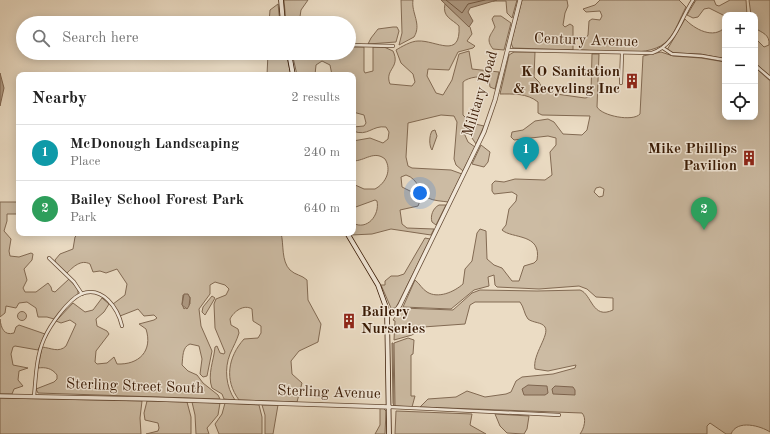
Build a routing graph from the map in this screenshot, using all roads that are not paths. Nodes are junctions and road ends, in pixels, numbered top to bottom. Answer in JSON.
{"nodes":[{"id":1,"x":281,"y":0,"type":"edge"},
{"id":2,"x":520,"y":0,"type":"edge"},
{"id":3,"x":693,"y":0,"type":"edge"},
{"id":4,"x":282,"y":16,"type":"edge"},
{"id":5,"x":356,"y":45,"type":"edge"},
{"id":6,"x":393,"y":46,"type":"dead end"},
{"id":7,"x":662,"y":48,"type":"junction"},
{"id":8,"x":507,"y":50,"type":"junction"},
{"id":9,"x":622,"y":53,"type":"junction"},
{"id":10,"x":290,"y":60,"type":"edge"},
{"id":11,"x":722,"y":60,"type":"edge"},
{"id":12,"x":758,"y":68,"type":"edge"},
{"id":13,"x":293,"y":72,"type":"edge"},
{"id":14,"x":770,"y":78,"type":"edge"},
{"id":15,"x":621,"y":83,"type":"dead end"},
{"id":16,"x":349,"y":236,"type":"edge"},
{"id":17,"x":49,"y":258,"type":"dead end"},
{"id":18,"x":82,"y":294,"type":"junction"},
{"id":19,"x":388,"y":314,"type":"junction"},
{"id":20,"x":122,"y":326,"type":"dead end"},
{"id":21,"x":0,"y":396,"type":"edge"},
{"id":22,"x":34,"y":396,"type":"junction"},
{"id":23,"x":268,"y":403,"type":"joint"},
{"id":24,"x":390,"y":407,"type":"junction"},
{"id":25,"x":559,"y":415,"type":"dead end"},
{"id":26,"x":389,"y":434,"type":"edge"}],
"edges":[{"from":1,"to":4,"type":"main road"},
{"from":2,"to":8,"type":"street","name":"Military Road"},
{"from":3,"to":7,"type":"street"},
{"from":5,"to":6,"type":"street"},
{"from":7,"to":9,"type":"street","name":"Century Avenue"},
{"from":7,"to":11,"type":"street"},
{"from":8,"to":9,"type":"street","name":"Century Avenue"},
{"from":8,"to":19,"type":"street","name":"Military Road"},
{"from":9,"to":15,"type":"street"},
{"from":10,"to":13,"type":"main road"},
{"from":12,"to":14,"type":"street"},
{"from":16,"to":19,"type":"main road"},
{"from":17,"to":18,"type":"street"},
{"from":18,"to":20,"type":"street"},
{"from":18,"to":22,"type":"street"},
{"from":19,"to":24,"type":"main road"},
{"from":21,"to":22,"type":"street","name":"Sterling Street South"},
{"from":22,"to":23,"type":"street","name":"Sterling Street South"},
{"from":23,"to":24,"type":"street","name":"Sterling Avenue"},
{"from":24,"to":25,"type":"street"},
{"from":24,"to":26,"type":"main road"}]}
